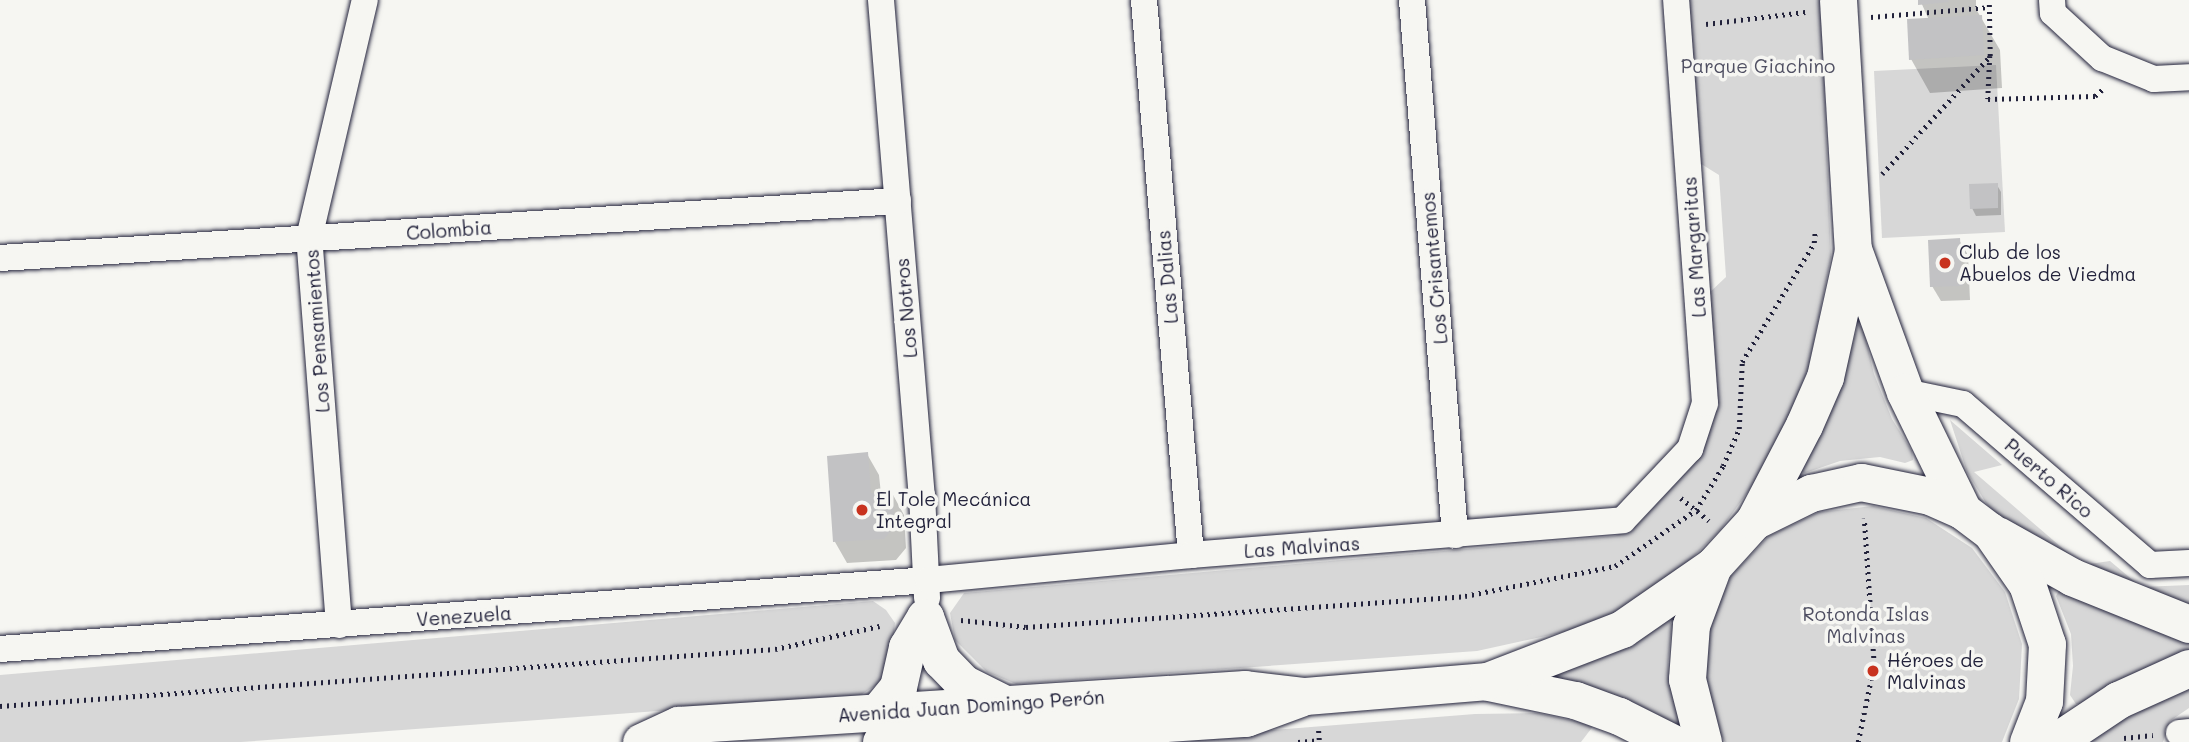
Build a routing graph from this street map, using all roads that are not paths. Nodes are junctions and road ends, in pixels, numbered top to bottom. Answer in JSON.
{"nodes":[{"id":1,"x":365,"y":0,"type":"edge"},
{"id":2,"x":881,"y":0,"type":"edge"},
{"id":3,"x":1144,"y":0,"type":"edge"},
{"id":4,"x":1412,"y":0,"type":"edge"},
{"id":5,"x":1676,"y":0,"type":"edge"},
{"id":6,"x":1838,"y":0,"type":"edge"},
{"id":7,"x":2052,"y":0,"type":"edge"},
{"id":8,"x":2189,"y":77,"type":"edge"},
{"id":9,"x":898,"y":201,"type":"junction"},
{"id":10,"x":310,"y":239,"type":"junction"},
{"id":11,"x":1853,"y":248,"type":"junction"},
{"id":12,"x":0,"y":258,"type":"edge"},
{"id":13,"x":1905,"y":392,"type":"junction"},
{"id":14,"x":1661,"y":482,"type":"joint"},
{"id":15,"x":1977,"y":521,"type":"junction"},
{"id":16,"x":1455,"y":536,"type":"junction"},
{"id":17,"x":1734,"y":543,"type":"junction"},
{"id":18,"x":1191,"y":555,"type":"junction"},
{"id":19,"x":2189,"y":563,"type":"edge"},
{"id":20,"x":928,"y":580,"type":"junction"},
{"id":21,"x":925,"y":617,"type":"junction"},
{"id":22,"x":2189,"y":624,"type":"edge"},
{"id":23,"x":339,"y":625,"type":"junction"},
{"id":24,"x":0,"y":649,"type":"edge"},
{"id":25,"x":2189,"y":668,"type":"edge"},
{"id":26,"x":1487,"y":681,"type":"junction"},
{"id":27,"x":1305,"y":696,"type":"junction"},
{"id":28,"x":1007,"y":704,"type":"junction"},
{"id":29,"x":879,"y":727,"type":"edge"},
{"id":30,"x":1122,"y":734,"type":"edge"},
{"id":31,"x":641,"y":742,"type":"edge"},
{"id":32,"x":1671,"y":742,"type":"edge"},
{"id":33,"x":1703,"y":742,"type":"edge"},
{"id":34,"x":2028,"y":742,"type":"edge"},
{"id":35,"x":2054,"y":742,"type":"edge"}],
"edges":[{"from":1,"to":10,"type":"street","name":"Los Pensamientos"},
{"from":2,"to":9,"type":"street","name":"Los Notros"},
{"from":3,"to":18,"type":"street","name":"Las Dalias"},
{"from":4,"to":16,"type":"street","name":"Los Crisantemos"},
{"from":5,"to":14,"type":"street","name":"Las Margaritas"},
{"from":6,"to":11,"type":"main road"},
{"from":7,"to":8,"type":"street"},
{"from":9,"to":10,"type":"street","name":"Colombia"},
{"from":9,"to":20,"type":"street","name":"Los Notros"},
{"from":10,"to":12,"type":"street","name":"Colombia"},
{"from":10,"to":23,"type":"street","name":"Los Pensamientos"},
{"from":11,"to":13,"type":"main road"},
{"from":11,"to":17,"type":"main road"},
{"from":13,"to":15,"type":"main road"},
{"from":13,"to":19,"type":"street","name":"Puerto Rico"},
{"from":14,"to":16,"type":"street","name":"Las Malvinas"},
{"from":15,"to":17,"type":"main road"},
{"from":15,"to":22,"type":"main road"},
{"from":15,"to":34,"type":"main road"},
{"from":16,"to":18,"type":"street","name":"Las Malvinas"},
{"from":17,"to":26,"type":"main road","name":"Avenida Juan Domingo Perón"},
{"from":17,"to":33,"type":"main road"},
{"from":18,"to":20,"type":"street","name":"Las Malvinas"},
{"from":20,"to":21,"type":"street","name":"Los Notros"},
{"from":20,"to":23,"type":"street","name":"Venezuela"},
{"from":21,"to":28,"type":"main road"},
{"from":21,"to":29,"type":"main road"},
{"from":23,"to":24,"type":"street","name":"Venezuela"},
{"from":25,"to":35,"type":"main road"},
{"from":26,"to":27,"type":"main road","name":"Avenida Juan Domingo Perón"},
{"from":26,"to":32,"type":"main road","name":"Avenida Juan Domingo Perón"},
{"from":27,"to":28,"type":"main road","name":"Avenida Juan Domingo Perón"},
{"from":27,"to":30,"type":"main road","name":"Avenida Juan Domingo Perón"},
{"from":28,"to":29,"type":"main road","name":"Avenida Juan Domingo Perón"},
{"from":29,"to":30,"type":"main road","name":"Avenida Juan Domingo Perón"},
{"from":29,"to":31,"type":"main road","name":"Avenida Juan Domingo Perón"}]}
